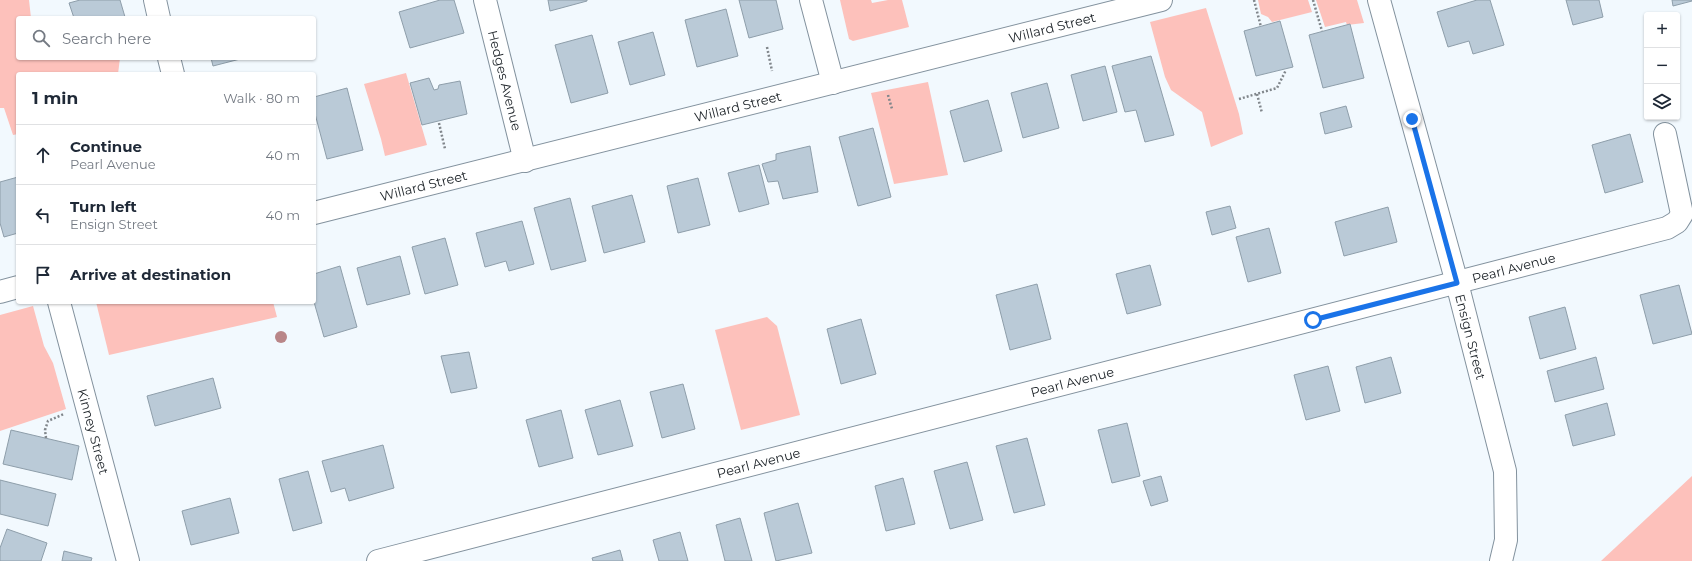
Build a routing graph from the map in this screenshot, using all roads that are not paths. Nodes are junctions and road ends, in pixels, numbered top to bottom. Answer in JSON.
{"nodes":[{"id":1,"x":155,"y":0,"type":"edge"},
{"id":2,"x":485,"y":0,"type":"edge"},
{"id":3,"x":811,"y":0,"type":"edge"},
{"id":4,"x":1380,"y":0,"type":"edge"},
{"id":5,"x":1155,"y":1,"type":"edge"},
{"id":6,"x":159,"y":16,"type":"edge"},
{"id":7,"x":170,"y":60,"type":"edge"},
{"id":8,"x":172,"y":72,"type":"edge"},
{"id":9,"x":833,"y":83,"type":"junction"},
{"id":10,"x":1665,"y":134,"type":"dead end"},
{"id":11,"x":525,"y":160,"type":"junction"},
{"id":12,"x":316,"y":212,"type":"edge"},
{"id":13,"x":1457,"y":283,"type":"junction"},
{"id":14,"x":16,"y":288,"type":"edge"},
{"id":15,"x":0,"y":292,"type":"edge"},
{"id":16,"x":60,"y":304,"type":"edge"},
{"id":17,"x":128,"y":561,"type":"edge"},
{"id":18,"x":378,"y":561,"type":"edge"},
{"id":19,"x":1502,"y":561,"type":"edge"}],
"edges":[{"from":1,"to":6,"type":"street"},
{"from":2,"to":11,"type":"street","name":"Hedges Avenue"},
{"from":3,"to":9,"type":"street"},
{"from":4,"to":13,"type":"street","name":"Ensign Street"},
{"from":5,"to":9,"type":"street","name":"Willard Street"},
{"from":7,"to":8,"type":"street"},
{"from":9,"to":11,"type":"street","name":"Willard Street"},
{"from":10,"to":13,"type":"street","name":"Pearl Avenue"},
{"from":11,"to":12,"type":"street","name":"Willard Street"},
{"from":13,"to":18,"type":"street","name":"Pearl Avenue"},
{"from":13,"to":19,"type":"street","name":"Ensign Street"},
{"from":14,"to":15,"type":"street"},
{"from":16,"to":17,"type":"street","name":"Kinney Street"}]}
